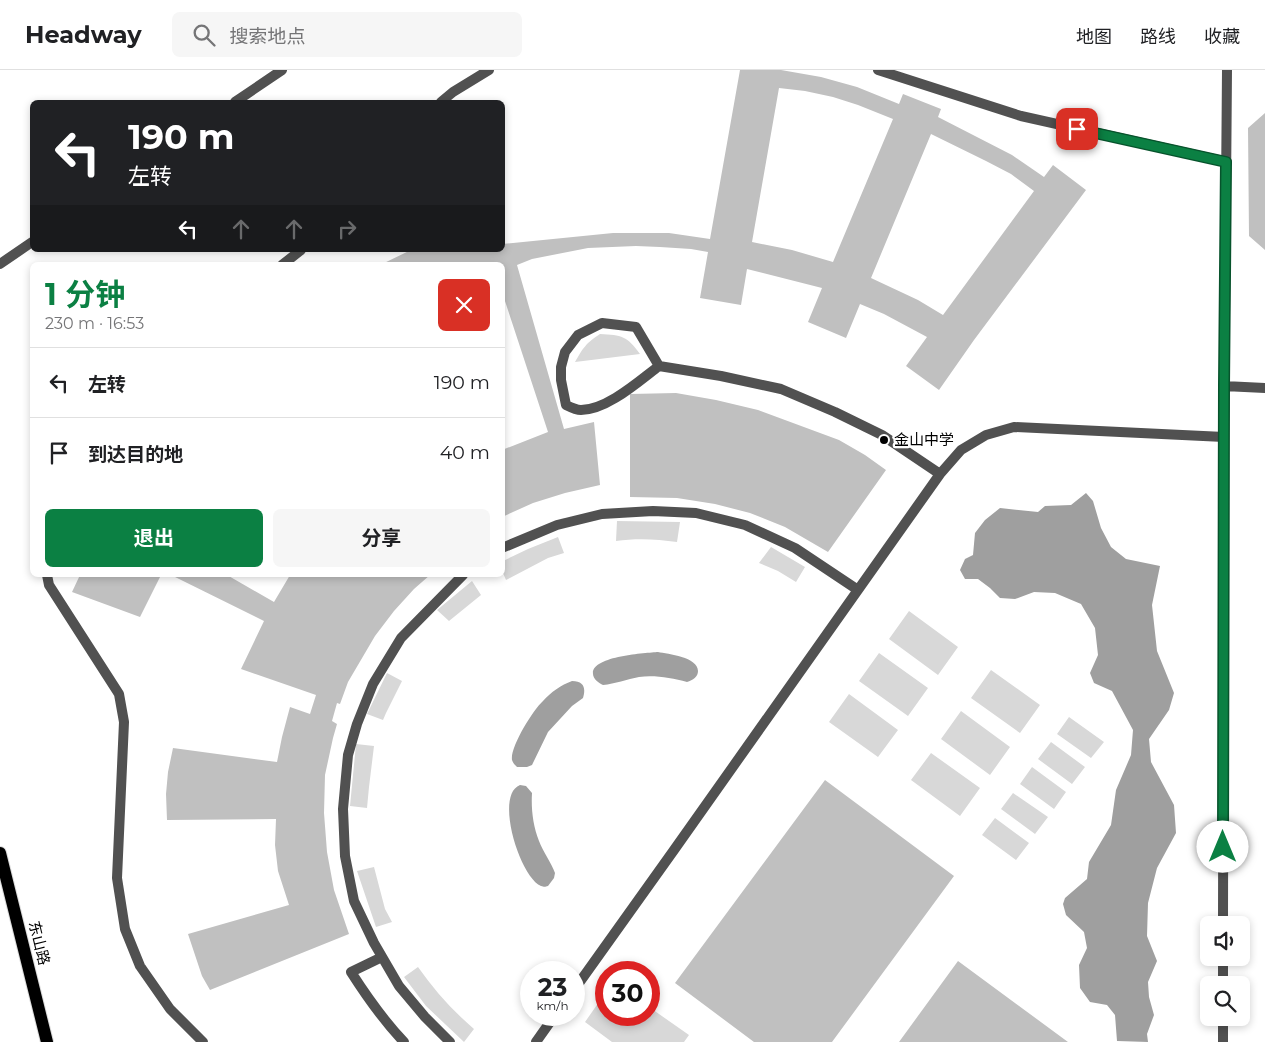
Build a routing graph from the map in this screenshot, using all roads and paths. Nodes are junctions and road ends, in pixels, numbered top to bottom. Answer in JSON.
{"nodes":[{"id":1,"x":282,"y":70,"type":"edge"},
{"id":2,"x":489,"y":70,"type":"edge"},
{"id":3,"x":878,"y":70,"type":"edge"},
{"id":4,"x":1228,"y":70,"type":"edge"},
{"id":5,"x":238,"y":100,"type":"edge"},
{"id":6,"x":443,"y":100,"type":"edge"},
{"id":7,"x":1226,"y":162,"type":"junction"},
{"id":8,"x":30,"y":243,"type":"edge"},
{"id":9,"x":298,"y":252,"type":"edge"},
{"id":10,"x":286,"y":262,"type":"edge"},
{"id":11,"x":0,"y":264,"type":"edge"},
{"id":12,"x":659,"y":366,"type":"junction"},
{"id":13,"x":1224,"y":386,"type":"junction"},
{"id":14,"x":1265,"y":388,"type":"edge"},
{"id":15,"x":1224,"y":437,"type":"junction"},
{"id":16,"x":940,"y":474,"type":"junction"},
{"id":17,"x":505,"y":547,"type":"edge"},
{"id":18,"x":47,"y":577,"type":"edge"},
{"id":19,"x":460,"y":577,"type":"edge"},
{"id":20,"x":858,"y":590,"type":"junction"},
{"id":21,"x":0,"y":853,"type":"edge"},
{"id":22,"x":1223,"y":916,"type":"edge"},
{"id":23,"x":382,"y":957,"type":"junction"},
{"id":24,"x":585,"y":975,"type":"edge"},
{"id":25,"x":547,"y":1026,"type":"edge"},
{"id":26,"x":1223,"y":1026,"type":"edge"},
{"id":27,"x":47,"y":1042,"type":"edge"},
{"id":28,"x":203,"y":1042,"type":"edge"},
{"id":29,"x":404,"y":1042,"type":"edge"},
{"id":30,"x":450,"y":1042,"type":"edge"},
{"id":31,"x":536,"y":1042,"type":"edge"},
{"id":32,"x":1223,"y":1042,"type":"edge"}],
"edges":[{"from":1,"to":5,"type":"street"},
{"from":2,"to":6,"type":"street"},
{"from":3,"to":7,"type":"street"},
{"from":4,"to":7,"type":"street"},
{"from":7,"to":13,"type":"street"},
{"from":8,"to":11,"type":"street"},
{"from":9,"to":10,"type":"street"},
{"from":12,"to":12,"type":"street"},
{"from":12,"to":16,"type":"street"},
{"from":13,"to":14,"type":"street"},
{"from":13,"to":15,"type":"street"},
{"from":15,"to":16,"type":"street"},
{"from":15,"to":22,"type":"street"},
{"from":16,"to":20,"type":"street"},
{"from":17,"to":20,"type":"street"},
{"from":18,"to":28,"type":"street"},
{"from":19,"to":23,"type":"street"},
{"from":20,"to":24,"type":"street"},
{"from":21,"to":27,"type":"main road","name":"东山路"},
{"from":23,"to":29,"type":"street"},
{"from":23,"to":30,"type":"street"},
{"from":25,"to":31,"type":"street"},
{"from":26,"to":32,"type":"street"}]}
